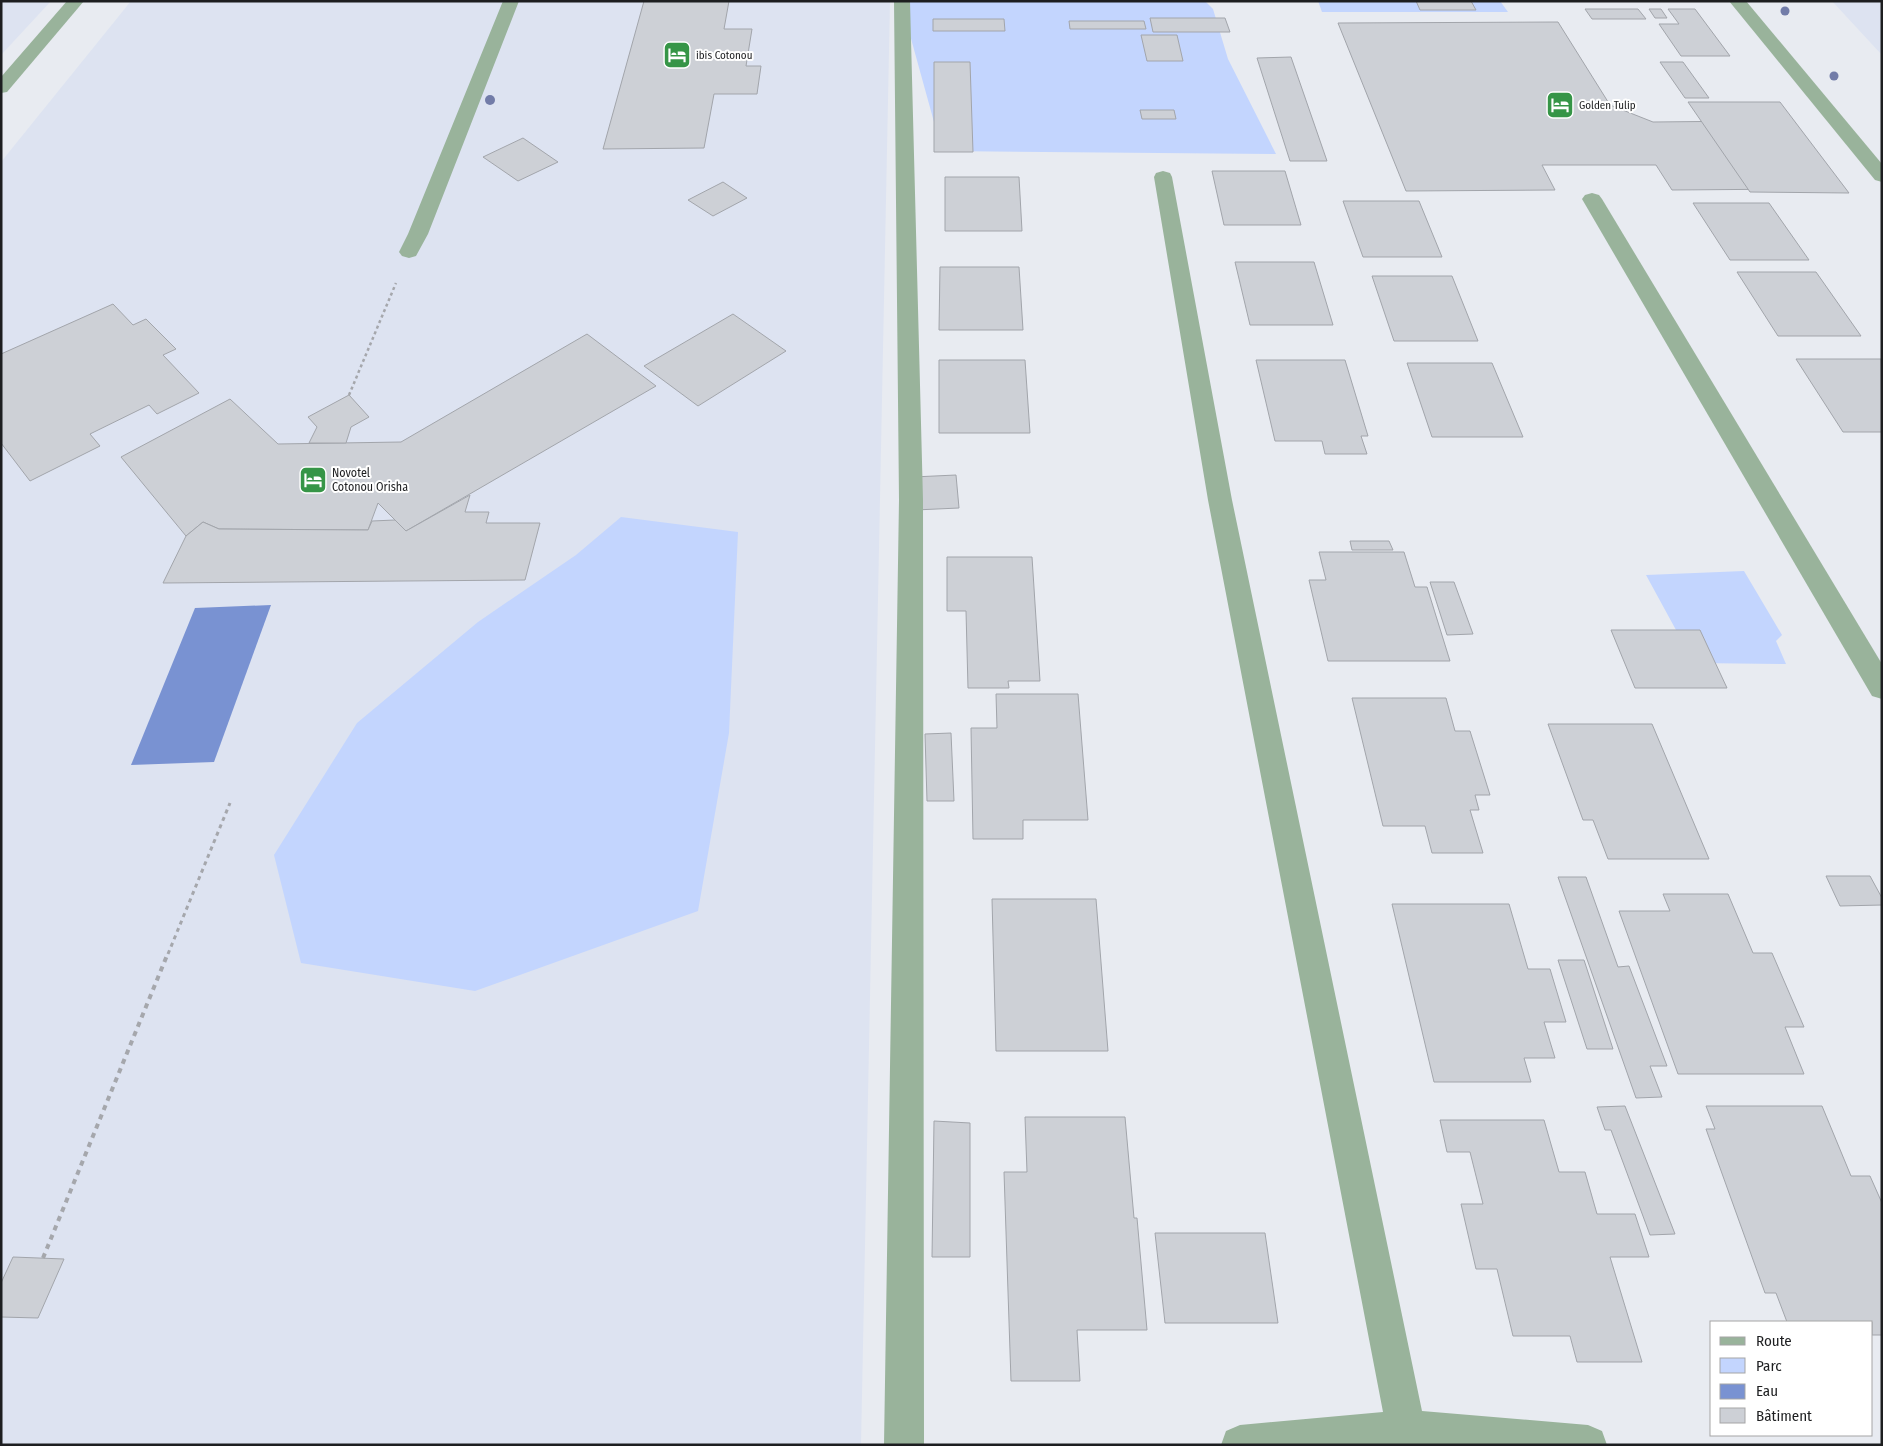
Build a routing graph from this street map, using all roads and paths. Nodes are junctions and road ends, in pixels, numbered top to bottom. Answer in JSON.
{"nodes":[{"id":1,"x":76,"y":1,"type":"edge"},
{"id":2,"x":511,"y":1,"type":"edge"},
{"id":3,"x":902,"y":1,"type":"edge"},
{"id":4,"x":1737,"y":1,"type":"edge"},
{"id":5,"x":1,"y":88,"type":"edge"},
{"id":6,"x":1163,"y":176,"type":"dead end"},
{"id":7,"x":1882,"y":176,"type":"edge"},
{"id":8,"x":1592,"y":199,"type":"dead end"},
{"id":9,"x":409,"y":252,"type":"joint"},
{"id":10,"x":349,"y":395,"type":"dead end"},
{"id":11,"x":1882,"y":688,"type":"edge"},
{"id":12,"x":230,"y":803,"type":"dead end"},
{"id":13,"x":43,"y":1258,"type":"dead end"},
{"id":14,"x":1408,"y":1437,"type":"edge"},
{"id":15,"x":904,"y":1445,"type":"edge"},
{"id":16,"x":1240,"y":1445,"type":"edge"},
{"id":17,"x":1588,"y":1445,"type":"edge"}],
"edges":[{"from":1,"to":5,"type":"street"},
{"from":2,"to":9,"type":"street"},
{"from":3,"to":15,"type":"street"},
{"from":4,"to":7,"type":"street"},
{"from":6,"to":14,"type":"street"},
{"from":8,"to":11,"type":"street"},
{"from":9,"to":10,"type":"path"},
{"from":12,"to":13,"type":"path"},
{"from":14,"to":16,"type":"street"},
{"from":14,"to":17,"type":"street"}]}
